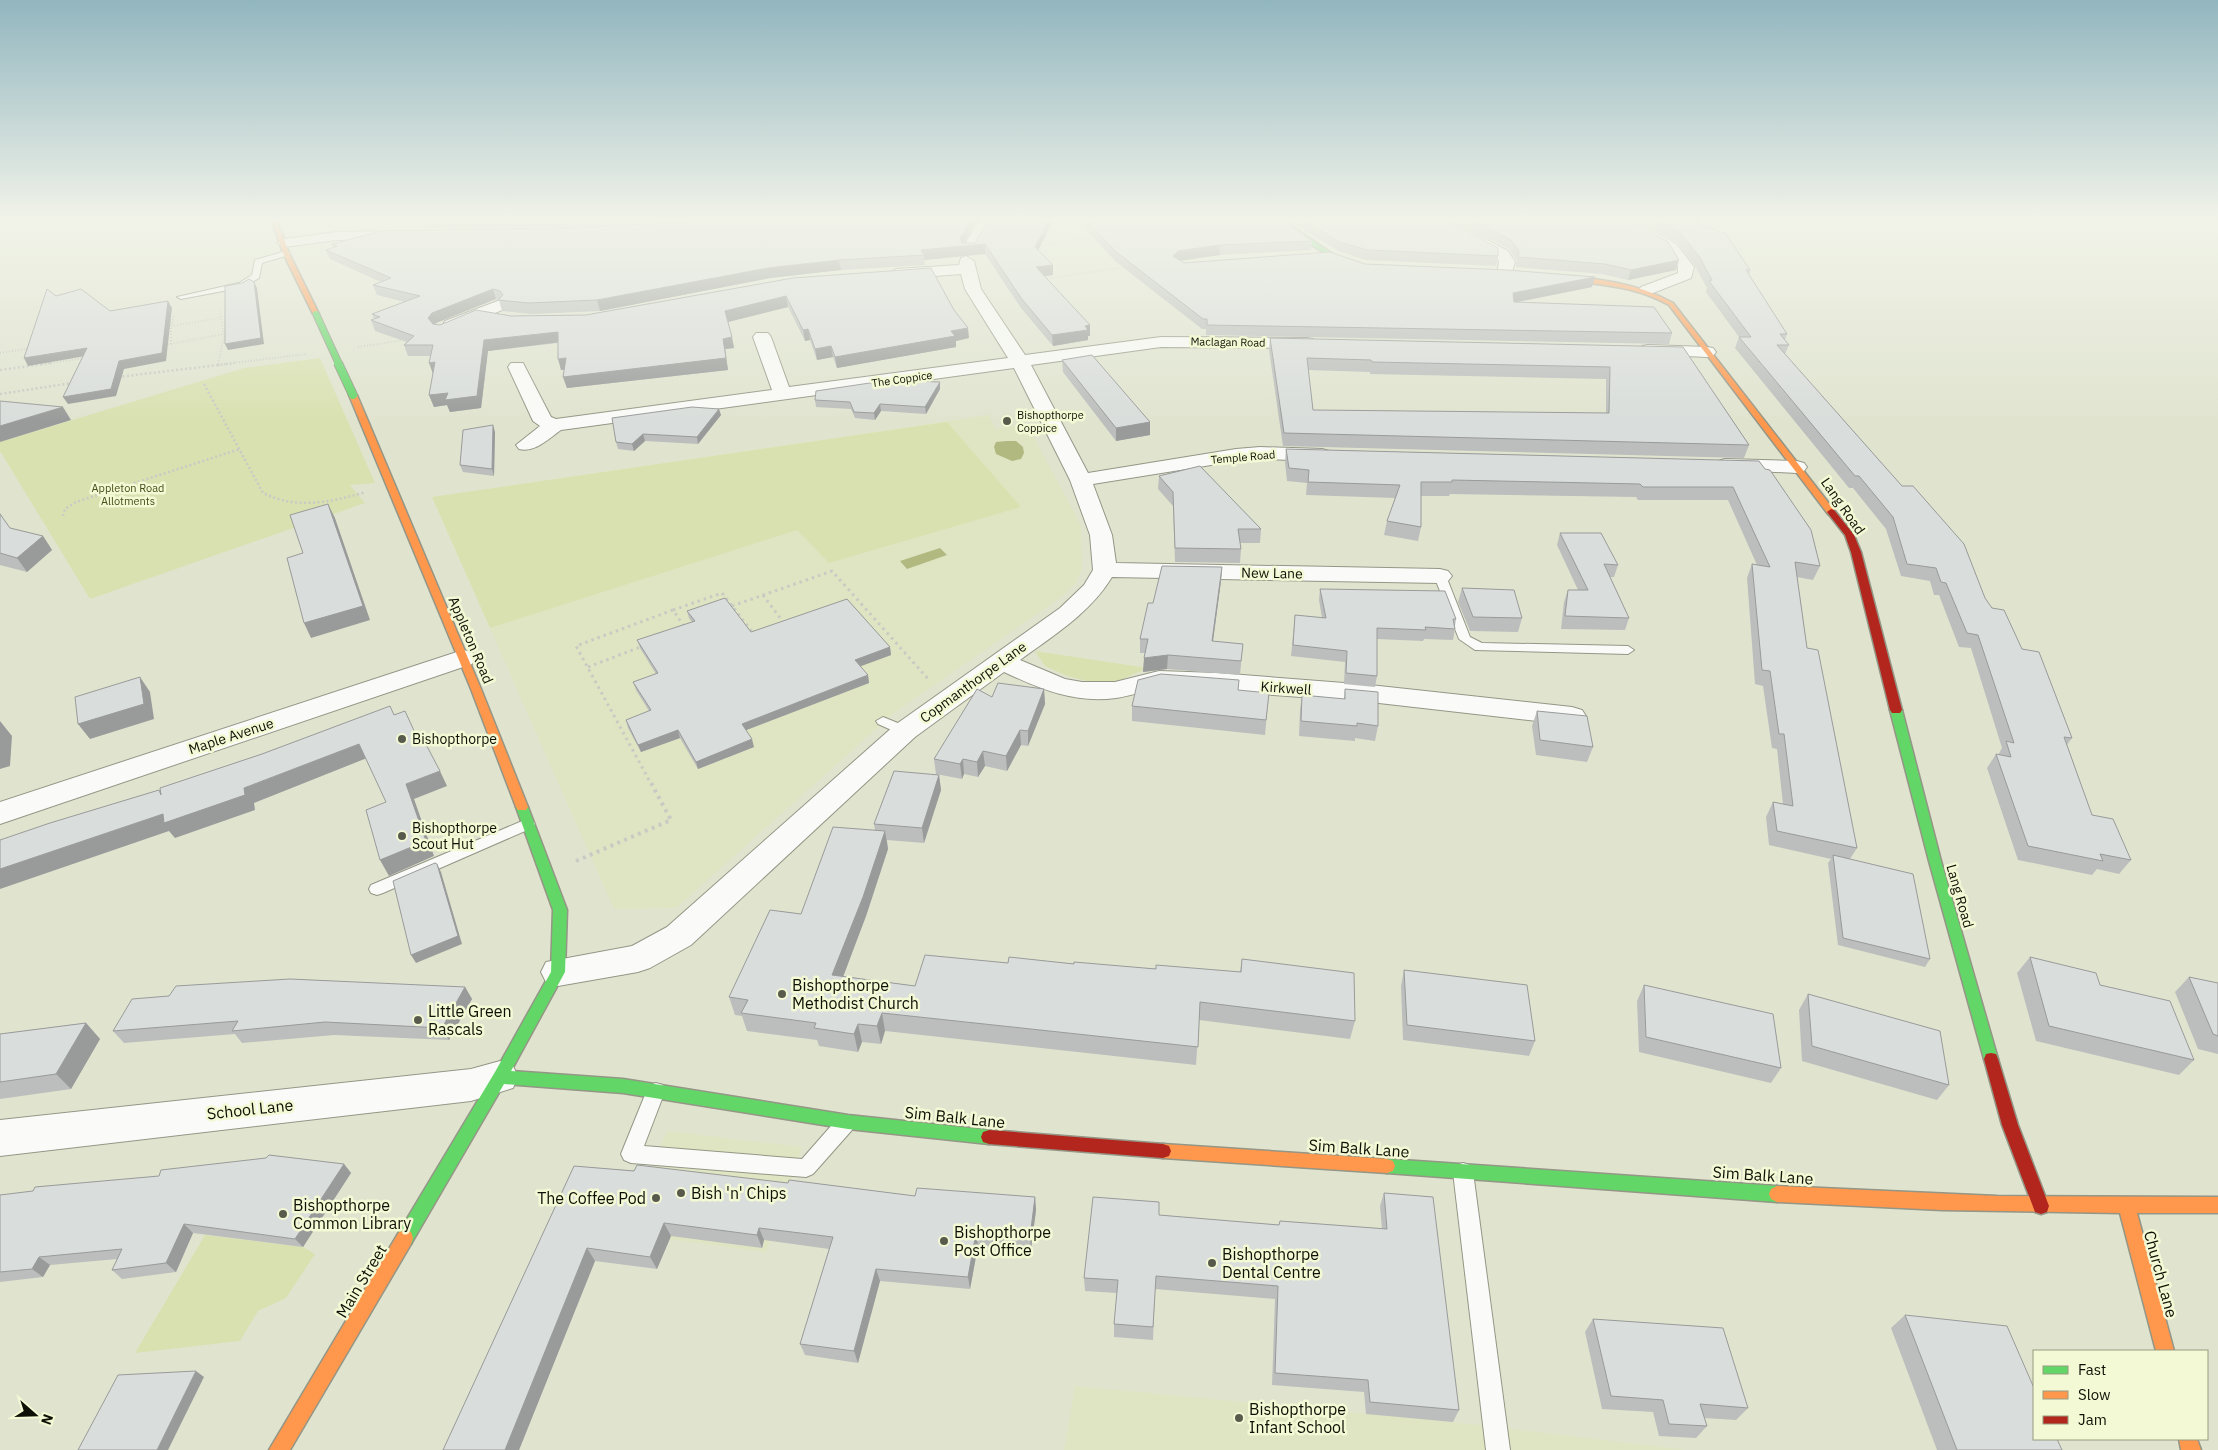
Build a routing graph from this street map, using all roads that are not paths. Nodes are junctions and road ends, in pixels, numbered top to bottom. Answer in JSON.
{"nodes":[{"id":1,"x":230,"y":287,"type":"edge"},
{"id":2,"x":303,"y":287,"type":"edge"},
{"id":3,"x":973,"y":287,"type":"edge"},
{"id":4,"x":1630,"y":287,"type":"edge"},
{"id":5,"x":1657,"y":287,"type":"edge"},
{"id":6,"x":1647,"y":290,"type":"junction"},
{"id":7,"x":181,"y":296,"type":"road end"},
{"id":8,"x":508,"y":302,"type":"edge"},
{"id":9,"x":479,"y":314,"type":"junction"},
{"id":10,"x":511,"y":320,"type":"edge"},
{"id":11,"x":443,"y":329,"type":"edge"},
{"id":12,"x":762,"y":338,"type":"dead end"},
{"id":13,"x":1324,"y":343,"type":"edge"},
{"id":14,"x":1629,"y":350,"type":"edge"},
{"id":15,"x":1706,"y":352,"type":"junction"},
{"id":16,"x":1020,"y":362,"type":"junction"},
{"id":17,"x":517,"y":366,"type":"dead end"},
{"id":18,"x":783,"y":395,"type":"junction"},
{"id":19,"x":555,"y":425,"type":"junction"},
{"id":20,"x":526,"y":445,"type":"dead end"},
{"id":21,"x":1344,"y":456,"type":"edge"},
{"id":22,"x":1708,"y":465,"type":"edge"},
{"id":23,"x":1797,"y":467,"type":"junction"},
{"id":24,"x":1081,"y":480,"type":"junction"},
{"id":25,"x":1105,"y":570,"type":"junction"},
{"id":26,"x":1440,"y":576,"type":"joint"},
{"id":27,"x":1628,"y":650,"type":"dead end"},
{"id":28,"x":463,"y":658,"type":"junction"},
{"id":29,"x":1001,"y":660,"type":"junction"},
{"id":30,"x":1579,"y":717,"type":"edge"},
{"id":31,"x":0,"y":813,"type":"edge"},
{"id":32,"x":528,"y":824,"type":"junction"},
{"id":33,"x":377,"y":889,"type":"dead end"},
{"id":34,"x":558,"y":972,"type":"junction"},
{"id":35,"x":500,"y":1077,"type":"junction"},
{"id":36,"x":656,"y":1091,"type":"junction"},
{"id":37,"x":848,"y":1122,"type":"junction"},
{"id":38,"x":0,"y":1138,"type":"edge"},
{"id":39,"x":1463,"y":1171,"type":"junction"},
{"id":40,"x":2126,"y":1204,"type":"junction"},
{"id":41,"x":2218,"y":1205,"type":"edge"},
{"id":42,"x":2041,"y":1206,"type":"junction"},
{"id":43,"x":2165,"y":1350,"type":"edge"},
{"id":44,"x":279,"y":1450,"type":"edge"},
{"id":45,"x":1498,"y":1450,"type":"edge"}],
"edges":[{"from":1,"to":7,"type":"lane"},
{"from":2,"to":28,"type":"street","name":"Appleton Road","bridge":true},
{"from":3,"to":16,"type":"street"},
{"from":4,"to":6,"type":"street","name":"Lang Road"},
{"from":5,"to":6,"type":"street"},
{"from":6,"to":15,"type":"street","name":"Lang Road"},
{"from":8,"to":9,"type":"street"},
{"from":9,"to":10,"type":"street"},
{"from":9,"to":11,"type":"street"},
{"from":12,"to":18,"type":"street"},
{"from":13,"to":16,"type":"street","name":"Maclagan Road"},
{"from":14,"to":15,"type":"street"},
{"from":15,"to":23,"type":"street","name":"Lang Road"},
{"from":16,"to":18,"type":"street","name":"The Coppice"},
{"from":16,"to":24,"type":"street"},
{"from":17,"to":19,"type":"street"},
{"from":18,"to":19,"type":"street","name":"The Coppice"},
{"from":19,"to":20,"type":"street","name":"The Coppice"},
{"from":21,"to":24,"type":"street","name":"Temple Road"},
{"from":22,"to":23,"type":"street"},
{"from":23,"to":42,"type":"street","name":"Lang Road"},
{"from":24,"to":25,"type":"street"},
{"from":25,"to":26,"type":"street","name":"New Lane"},
{"from":25,"to":29,"type":"street","name":"Copmanthorpe Lane"},
{"from":26,"to":27,"type":"lane"},
{"from":28,"to":31,"type":"street","name":"Maple Avenue"},
{"from":28,"to":32,"type":"street","name":"Appleton Road"},
{"from":29,"to":30,"type":"street","name":"Kirkwell"},
{"from":29,"to":34,"type":"street","name":"Copmanthorpe Lane"},
{"from":32,"to":33,"type":"lane"},
{"from":32,"to":34,"type":"street","name":"Appleton Road"},
{"from":34,"to":35,"type":"street","name":"Appleton Road"},
{"from":35,"to":36,"type":"street","name":"Sim Balk Lane"},
{"from":35,"to":38,"type":"street","name":"School Lane"},
{"from":35,"to":44,"type":"street","name":"Main Street"},
{"from":36,"to":37,"type":"street","name":"Sim Balk Lane"},
{"from":36,"to":37,"type":"lane"},
{"from":37,"to":39,"type":"street","name":"Sim Balk Lane"},
{"from":39,"to":42,"type":"street","name":"Sim Balk Lane"},
{"from":39,"to":45,"type":"lane"},
{"from":40,"to":41,"type":"street","name":"Sim Balk Lane"},
{"from":40,"to":42,"type":"street","name":"Sim Balk Lane"},
{"from":40,"to":43,"type":"street","name":"Church Lane"}]}
